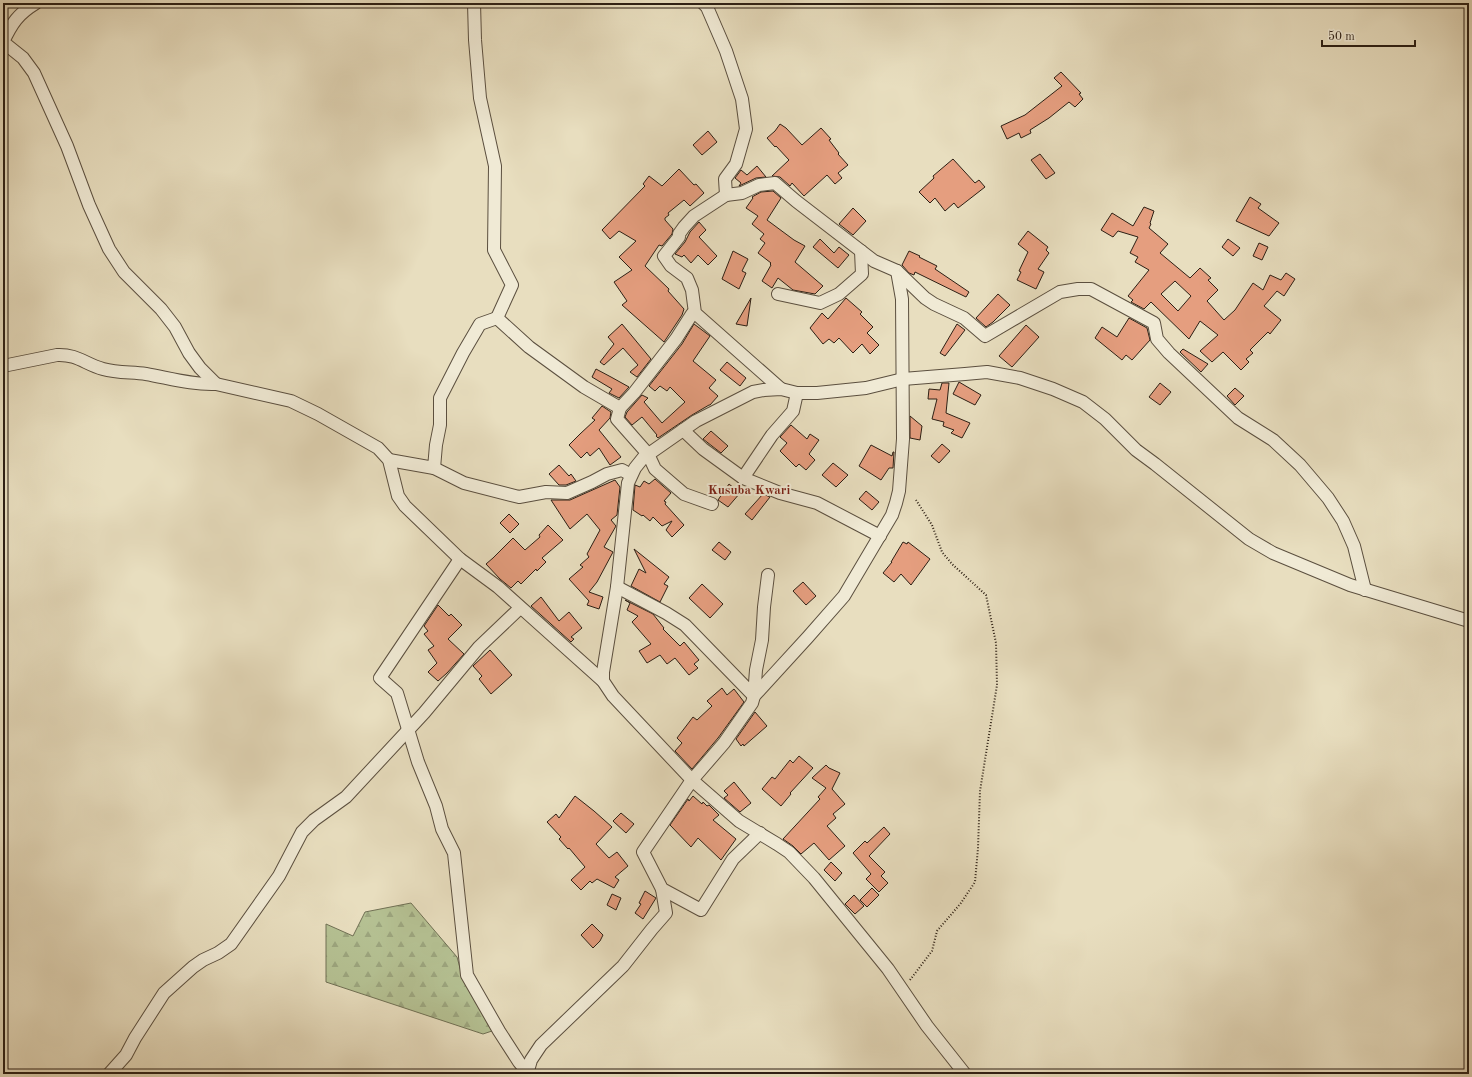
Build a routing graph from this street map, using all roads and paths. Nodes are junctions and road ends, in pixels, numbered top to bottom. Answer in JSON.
{"nodes":[{"id":1,"x":36,"y":3,"type":"edge"},
{"id":2,"x":474,"y":3,"type":"edge"},
{"id":3,"x":703,"y":3,"type":"edge"},
{"id":4,"x":726,"y":195,"type":"junction"},
{"id":5,"x":861,"y":251,"type":"junction"},
{"id":6,"x":897,"y":270,"type":"junction"},
{"id":7,"x":778,"y":294,"type":"dead end"},
{"id":8,"x":695,"y":313,"type":"junction"},
{"id":9,"x":497,"y":318,"type":"junction"},
{"id":10,"x":3,"y":366,"type":"edge"},
{"id":11,"x":902,"y":379,"type":"junction"},
{"id":12,"x":216,"y":384,"type":"junction"},
{"id":13,"x":781,"y":389,"type":"junction"},
{"id":14,"x":797,"y":393,"type":"junction"},
{"id":15,"x":620,"y":408,"type":"junction"},
{"id":16,"x":683,"y":430,"type":"junction"},
{"id":17,"x":648,"y":454,"type":"junction"},
{"id":18,"x":389,"y":460,"type":"junction"},
{"id":19,"x":434,"y":468,"type":"junction"},
{"id":20,"x":631,"y":475,"type":"junction"},
{"id":21,"x":743,"y":478,"type":"junction"},
{"id":22,"x":916,"y":500,"type":"dead end"},
{"id":23,"x":712,"y":504,"type":"dead end"},
{"id":24,"x":880,"y":536,"type":"junction"},
{"id":25,"x":460,"y":560,"type":"junction"},
{"id":26,"x":768,"y":575,"type":"dead end"},
{"id":27,"x":617,"y":587,"type":"junction"},
{"id":28,"x":1365,"y":590,"type":"junction"},
{"id":29,"x":520,"y":608,"type":"junction"},
{"id":30,"x":1469,"y":621,"type":"edge"},
{"id":31,"x":603,"y":681,"type":"junction"},
{"id":32,"x":754,"y":696,"type":"junction"},
{"id":33,"x":409,"y":730,"type":"junction"},
{"id":34,"x":692,"y":780,"type":"junction"},
{"id":35,"x":760,"y":833,"type":"junction"},
{"id":36,"x":662,"y":889,"type":"junction"},
{"id":37,"x":902,"y":990,"type":"junction"},
{"id":38,"x":109,"y":1074,"type":"edge"},
{"id":39,"x":528,"y":1074,"type":"edge"},
{"id":40,"x":964,"y":1074,"type":"edge"}],
"edges":[{"from":1,"to":12,"type":"street"},
{"from":2,"to":9,"type":"street"},
{"from":3,"to":4,"type":"street"},
{"from":4,"to":5,"type":"street"},
{"from":4,"to":8,"type":"street"},
{"from":5,"to":6,"type":"street"},
{"from":5,"to":7,"type":"street"},
{"from":6,"to":11,"type":"street"},
{"from":6,"to":28,"type":"street"},
{"from":8,"to":13,"type":"street"},
{"from":8,"to":15,"type":"street"},
{"from":9,"to":15,"type":"street"},
{"from":9,"to":19,"type":"street"},
{"from":10,"to":12,"type":"street"},
{"from":11,"to":14,"type":"street"},
{"from":11,"to":24,"type":"street"},
{"from":11,"to":28,"type":"street"},
{"from":12,"to":18,"type":"street"},
{"from":13,"to":14,"type":"street"},
{"from":13,"to":16,"type":"street"},
{"from":14,"to":21,"type":"street"},
{"from":15,"to":17,"type":"street"},
{"from":16,"to":17,"type":"street"},
{"from":16,"to":21,"type":"street"},
{"from":17,"to":20,"type":"street"},
{"from":17,"to":23,"type":"street"},
{"from":18,"to":19,"type":"street"},
{"from":18,"to":25,"type":"street"},
{"from":19,"to":20,"type":"street"},
{"from":20,"to":27,"type":"street"},
{"from":21,"to":24,"type":"street"},
{"from":22,"to":37,"type":"path"},
{"from":24,"to":32,"type":"street"},
{"from":25,"to":29,"type":"street"},
{"from":25,"to":33,"type":"street"},
{"from":26,"to":32,"type":"street"},
{"from":27,"to":31,"type":"street"},
{"from":27,"to":32,"type":"street"},
{"from":28,"to":30,"type":"street"},
{"from":29,"to":31,"type":"street"},
{"from":29,"to":33,"type":"street"},
{"from":31,"to":34,"type":"street"},
{"from":32,"to":34,"type":"street"},
{"from":33,"to":38,"type":"street"},
{"from":33,"to":39,"type":"street"},
{"from":34,"to":35,"type":"street"},
{"from":34,"to":36,"type":"street"},
{"from":35,"to":36,"type":"street"},
{"from":35,"to":37,"type":"street"},
{"from":36,"to":39,"type":"street"},
{"from":37,"to":40,"type":"street"}]}
